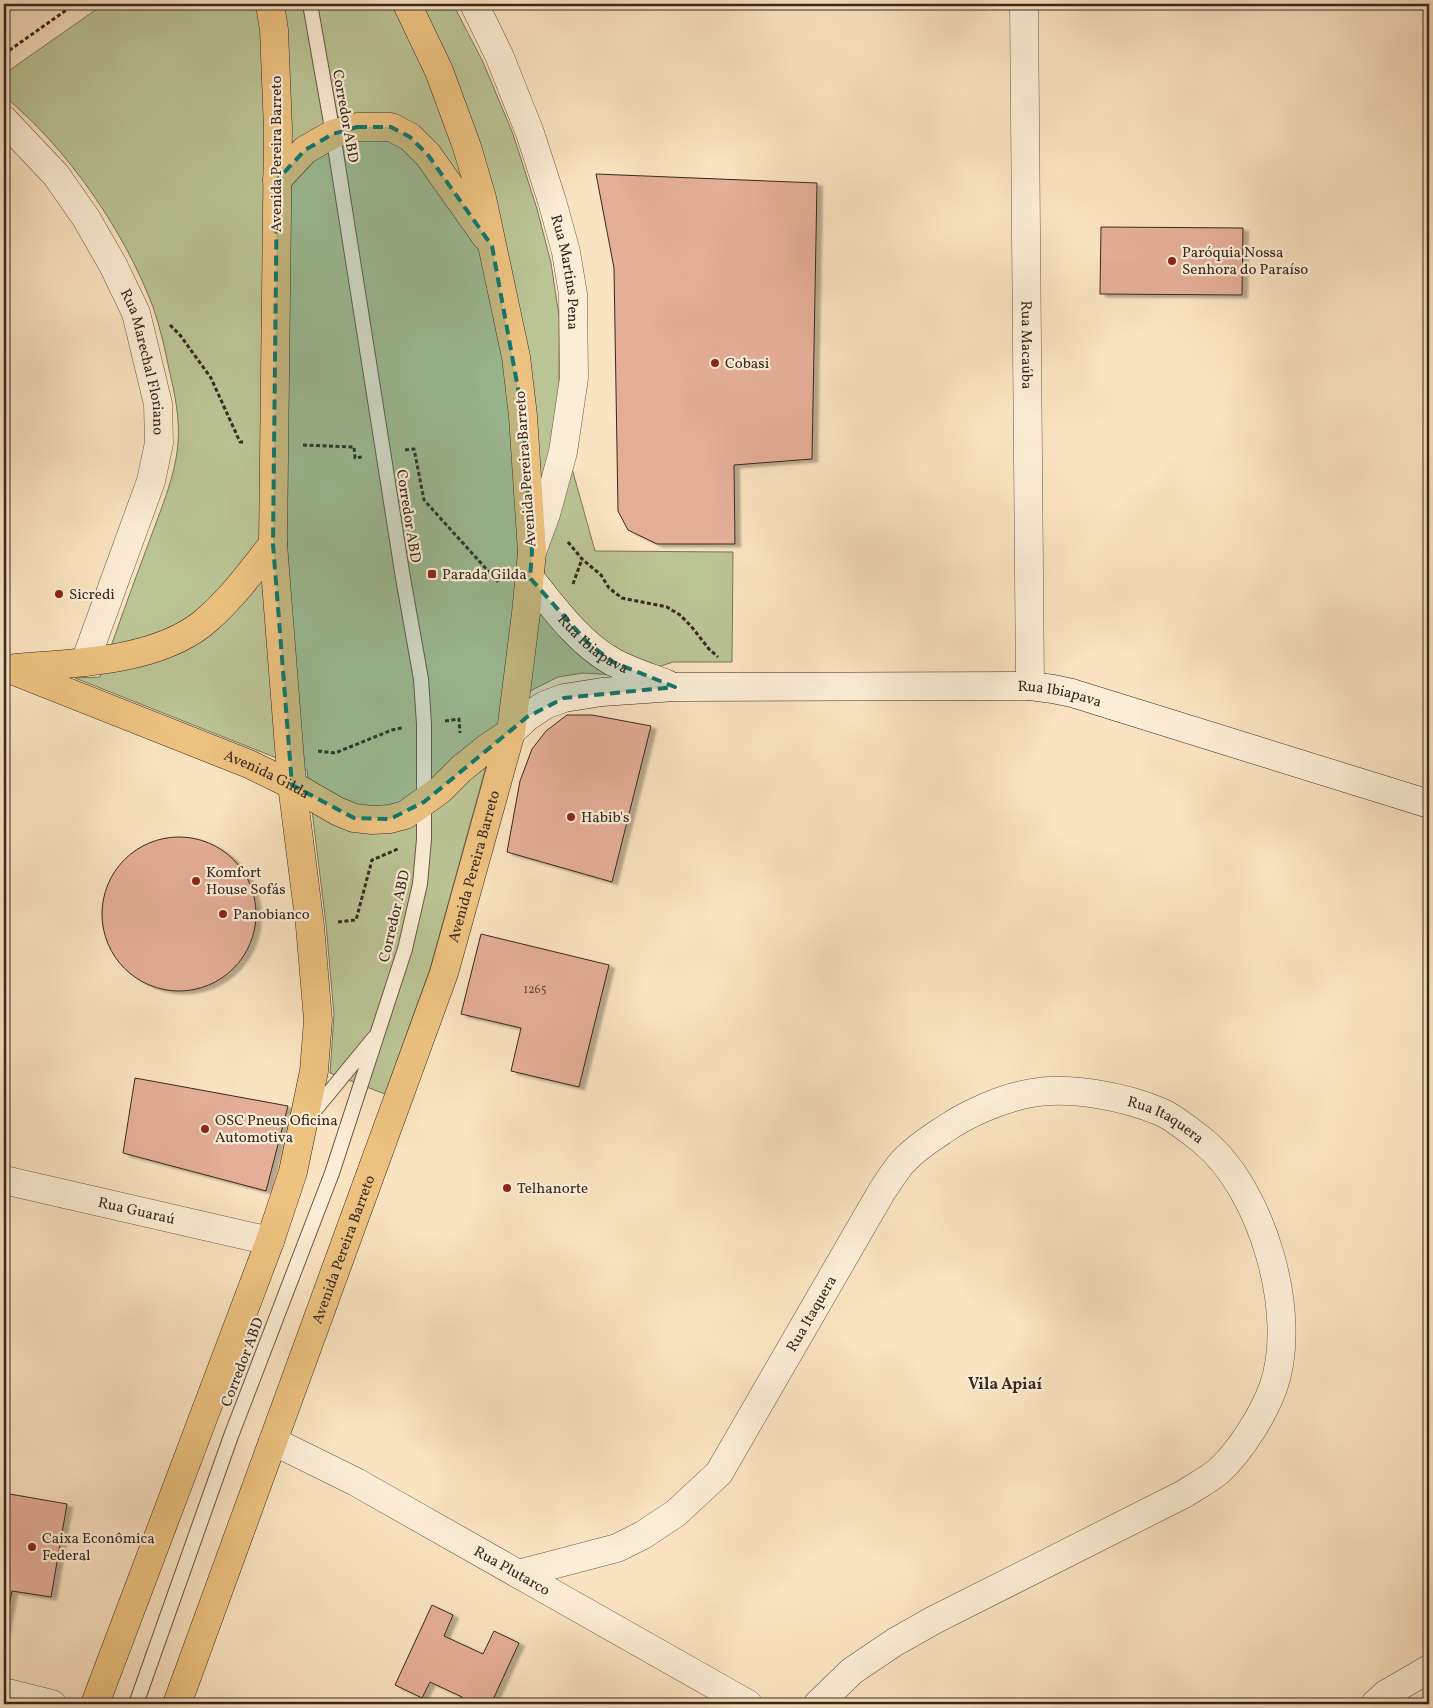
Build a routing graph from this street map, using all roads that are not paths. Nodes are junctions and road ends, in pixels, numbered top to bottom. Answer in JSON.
{"nodes":[{"id":1,"x":270,"y":4,"type":"edge"},
{"id":2,"x":310,"y":4,"type":"edge"},
{"id":3,"x":407,"y":4,"type":"edge"},
{"id":4,"x":474,"y":4,"type":"edge"},
{"id":5,"x":1024,"y":4,"type":"edge"},
{"id":6,"x":4,"y":120,"type":"edge"},
{"id":7,"x":333,"y":134,"type":"junction"},
{"id":8,"x":277,"y":180,"type":"junction"},
{"id":9,"x":492,"y":246,"type":"junction"},
{"id":10,"x":273,"y":544,"type":"junction"},
{"id":11,"x":531,"y":565,"type":"junction"},
{"id":12,"x":85,"y":662,"type":"junction"},
{"id":13,"x":6,"y":668,"type":"edge"},
{"id":14,"x":1030,"y":686,"type":"junction"},
{"id":15,"x":675,"y":687,"type":"junction"},
{"id":16,"x":511,"y":732,"type":"junction"},
{"id":17,"x":292,"y":785,"type":"junction"},
{"id":18,"x":424,"y":802,"type":"junction"},
{"id":19,"x":1429,"y":804,"type":"edge"},
{"id":20,"x":379,"y":1032,"type":"junction"},
{"id":21,"x":303,"y":1125,"type":"junction"},
{"id":22,"x":4,"y":1180,"type":"edge"},
{"id":23,"x":270,"y":1241,"type":"junction"},
{"id":24,"x":273,"y":1441,"type":"junction"},
{"id":25,"x":518,"y":1574,"type":"junction"},
{"id":26,"x":1429,"y":1669,"type":"edge"},
{"id":27,"x":4,"y":1692,"type":"edge"},
{"id":28,"x":52,"y":1704,"type":"edge"},
{"id":29,"x":96,"y":1704,"type":"edge"},
{"id":30,"x":136,"y":1704,"type":"edge"},
{"id":31,"x":177,"y":1704,"type":"edge"},
{"id":32,"x":748,"y":1704,"type":"edge"},
{"id":33,"x":818,"y":1704,"type":"edge"},
{"id":34,"x":1375,"y":1704,"type":"edge"}],
"edges":[{"from":1,"to":8,"type":"main road","name":"Avenida Pereira Barreto"},
{"from":2,"to":7,"type":"lane","name":"Corredor ABD"},
{"from":3,"to":9,"type":"main road","name":"Avenida Pereira Barreto"},
{"from":4,"to":11,"type":"street","name":"Rua Martins Pena"},
{"from":5,"to":14,"type":"street","name":"Rua Macaúba"},
{"from":6,"to":12,"type":"street","name":"Rua Marechal Floriano"},
{"from":7,"to":8,"type":"main road"},
{"from":7,"to":9,"type":"main road"},
{"from":7,"to":18,"type":"lane","name":"Corredor ABD"},
{"from":8,"to":10,"type":"main road","name":"Avenida Pereira Barreto"},
{"from":9,"to":11,"type":"main road","name":"Avenida Pereira Barreto"},
{"from":10,"to":12,"type":"main road"},
{"from":10,"to":17,"type":"main road","name":"Avenida Pereira Barreto"},
{"from":11,"to":15,"type":"street","name":"Rua Ibiapava"},
{"from":11,"to":16,"type":"main road","name":"Avenida Pereira Barreto"},
{"from":12,"to":13,"type":"main road"},
{"from":13,"to":17,"type":"main road","name":"Avenida Gilda"},
{"from":14,"to":15,"type":"street","name":"Rua Ibiapava"},
{"from":14,"to":19,"type":"street","name":"Rua Ibiapava"},
{"from":15,"to":16,"type":"street","name":"Rua Ibiapava"},
{"from":16,"to":18,"type":"main road","name":"Avenida Gilda"},
{"from":16,"to":24,"type":"main road","name":"Avenida Pereira Barreto"},
{"from":17,"to":18,"type":"main road","name":"Avenida Gilda"},
{"from":17,"to":21,"type":"main road","name":"Avenida Pereira Barreto"},
{"from":18,"to":20,"type":"lane","name":"Corredor ABD"},
{"from":20,"to":21,"type":"lane","name":"Corredor ABD"},
{"from":20,"to":30,"type":"lane","name":"Corredor ABD"},
{"from":21,"to":23,"type":"main road","name":"Avenida Pereira Barreto"},
{"from":22,"to":23,"type":"street","name":"Rua Guaraú"},
{"from":23,"to":29,"type":"main road","name":"Avenida Pereira Barreto"},
{"from":24,"to":25,"type":"street","name":"Rua Plutarco"},
{"from":24,"to":31,"type":"main road","name":"Avenida Pereira Barreto"},
{"from":25,"to":32,"type":"street","name":"Rua Plutarco"},
{"from":25,"to":33,"type":"street","name":"Rua Itaquera"},
{"from":26,"to":34,"type":"street"},
{"from":27,"to":28,"type":"street"}]}
